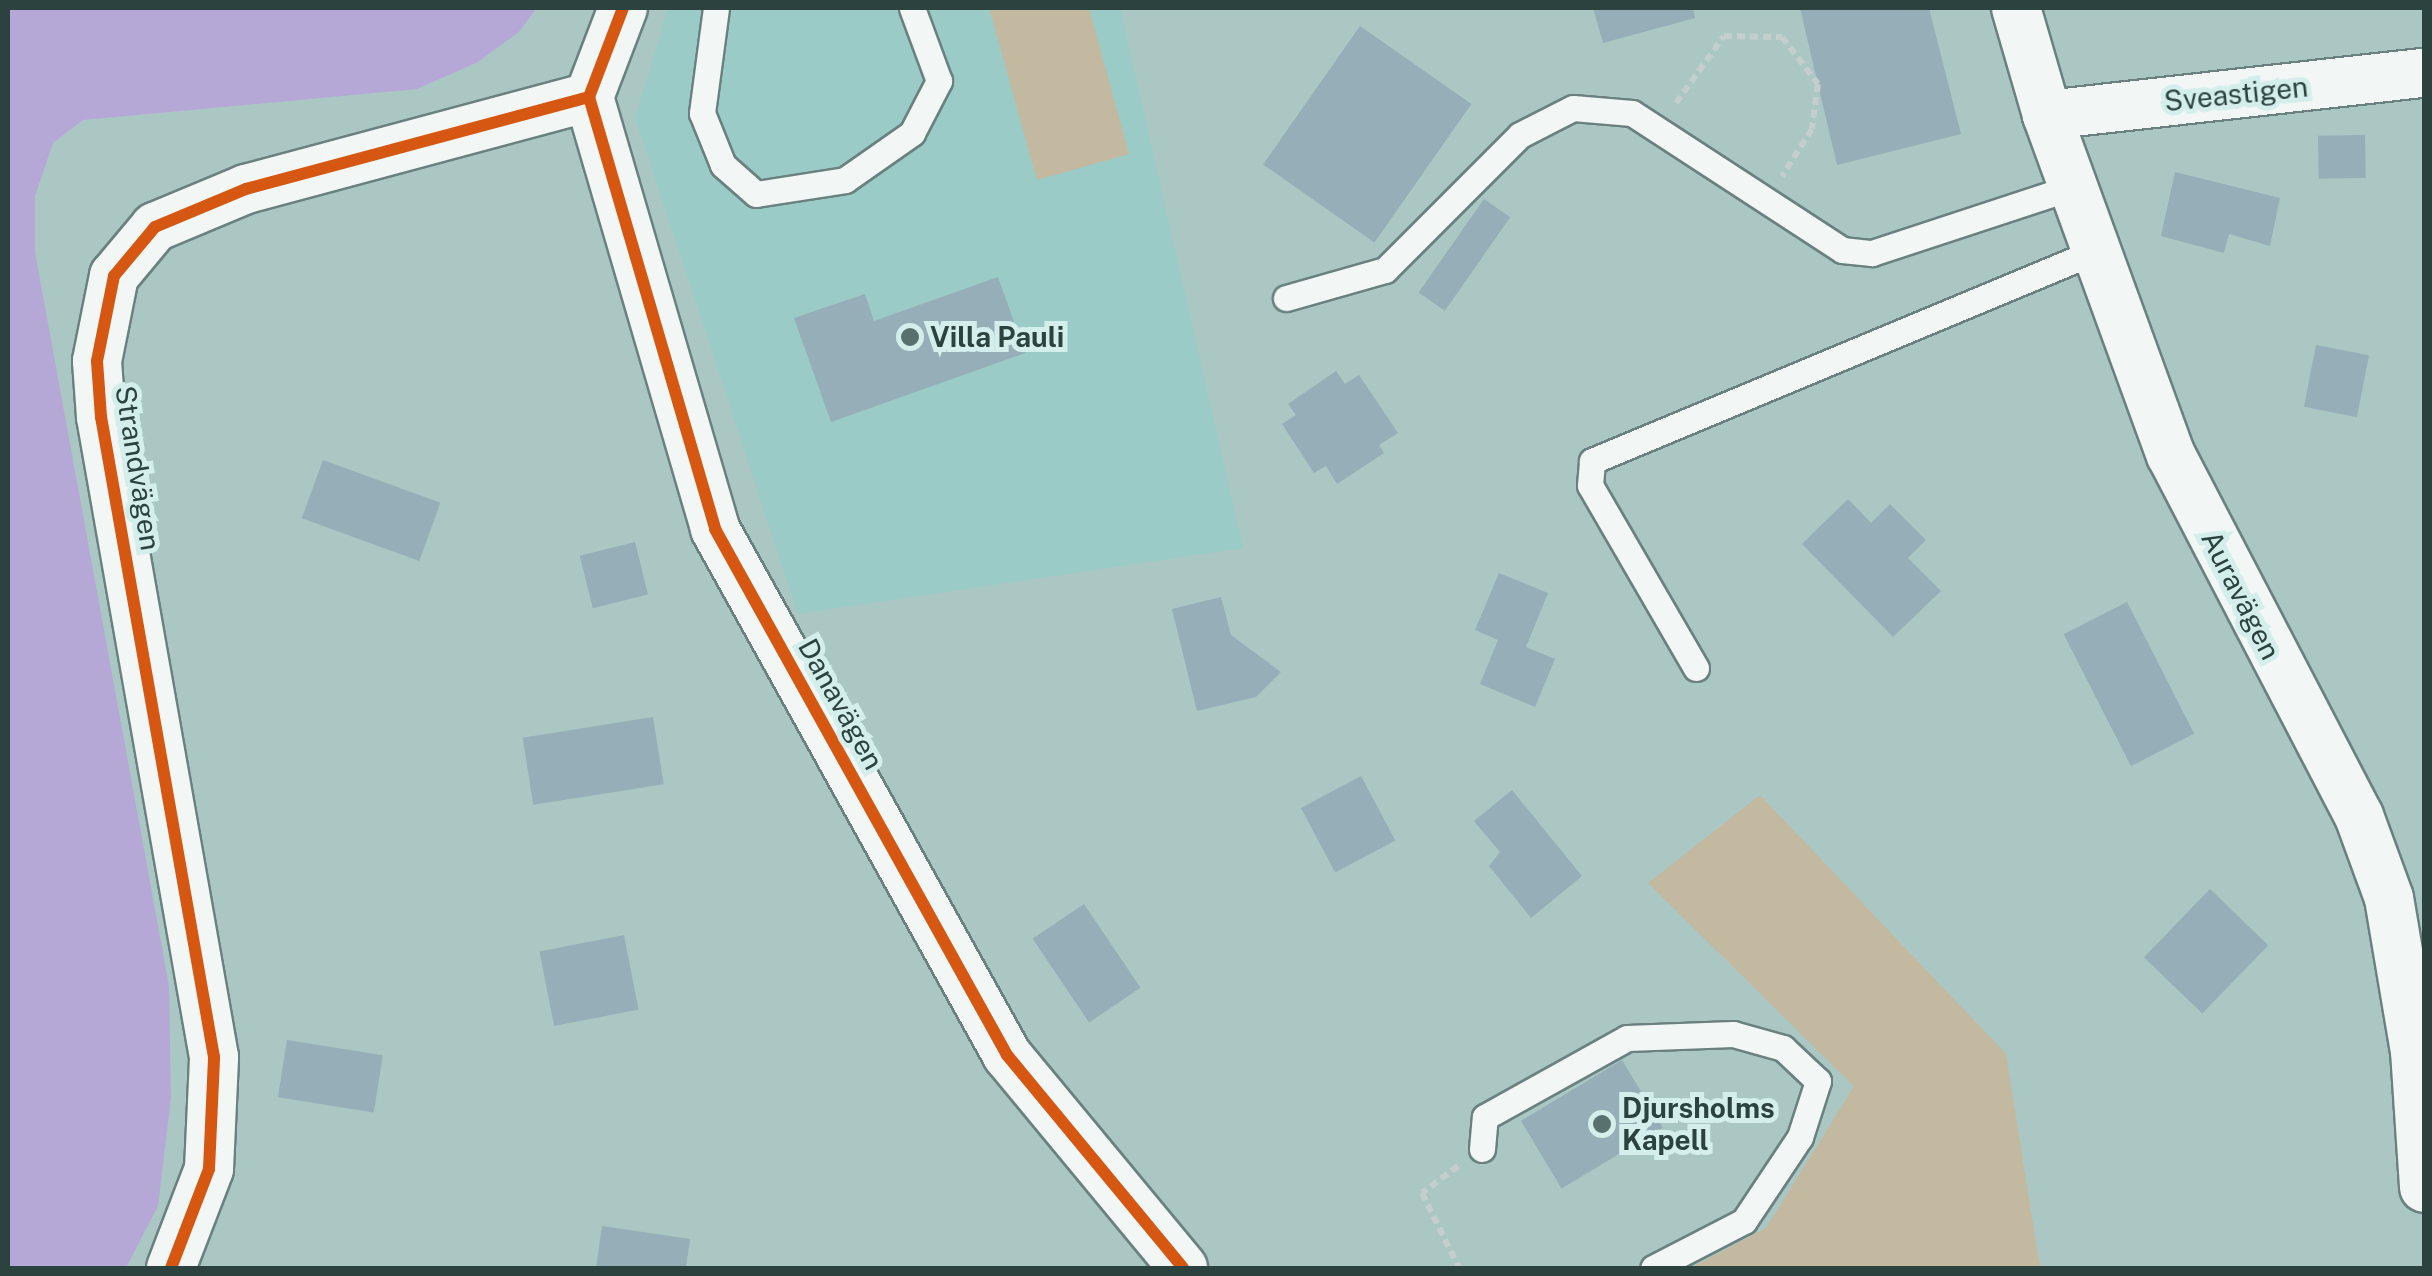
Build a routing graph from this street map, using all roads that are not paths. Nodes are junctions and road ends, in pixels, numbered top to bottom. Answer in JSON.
{"nodes":[{"id":1,"x":623,"y":8,"type":"edge"},
{"id":2,"x":716,"y":8,"type":"edge"},
{"id":3,"x":912,"y":8,"type":"edge"},
{"id":4,"x":2016,"y":8,"type":"edge"},
{"id":5,"x":2424,"y":73,"type":"edge"},
{"id":6,"x":589,"y":97,"type":"junction"},
{"id":7,"x":2047,"y":116,"type":"junction"},
{"id":8,"x":2073,"y":187,"type":"junction"},
{"id":9,"x":2096,"y":251,"type":"junction"},
{"id":10,"x":1286,"y":298,"type":"dead end"},
{"id":11,"x":1696,"y":668,"type":"dead end"},
{"id":12,"x":1482,"y":1149,"type":"road end"},
{"id":13,"x":2424,"y":1188,"type":"edge"},
{"id":14,"x":171,"y":1268,"type":"edge"},
{"id":15,"x":1183,"y":1268,"type":"edge"},
{"id":16,"x":1652,"y":1268,"type":"edge"}],
"edges":[{"from":1,"to":6,"type":"street"},
{"from":2,"to":3,"type":"lane"},
{"from":4,"to":7,"type":"street","name":"Auravägen"},
{"from":5,"to":7,"type":"street","name":"Sveastigen"},
{"from":6,"to":14,"type":"street","name":"Strandvägen"},
{"from":6,"to":15,"type":"street","name":"Danavägen"},
{"from":7,"to":8,"type":"street","name":"Auravägen"},
{"from":8,"to":9,"type":"street","name":"Auravägen"},
{"from":8,"to":10,"type":"lane"},
{"from":9,"to":11,"type":"lane"},
{"from":9,"to":13,"type":"street","name":"Auravägen"},
{"from":12,"to":16,"type":"lane"}]}
